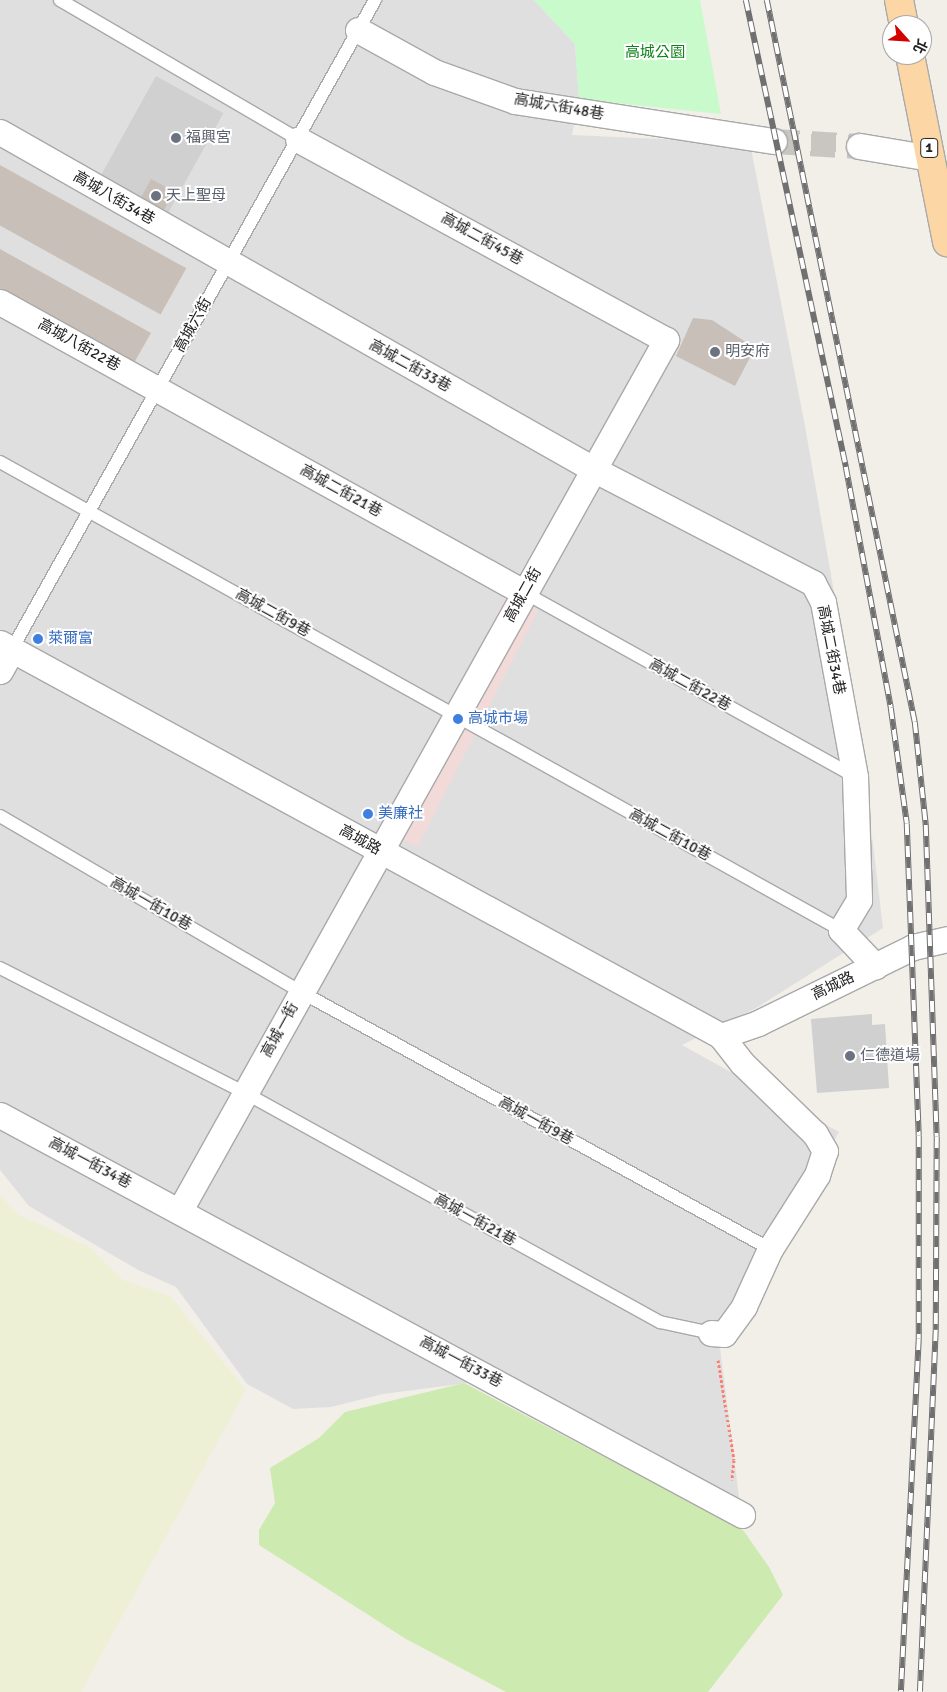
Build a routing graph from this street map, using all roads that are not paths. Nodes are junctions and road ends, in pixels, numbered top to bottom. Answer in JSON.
{"nodes":[{"id":1,"x":60,"y":0,"type":"edge"},
{"id":2,"x":899,"y":0,"type":"edge"},
{"id":3,"x":371,"y":1,"type":"edge"},
{"id":4,"x":902,"y":15,"type":"edge"},
{"id":5,"x":358,"y":30,"type":"junction"},
{"id":6,"x":912,"y":65,"type":"edge"},
{"id":7,"x":0,"y":132,"type":"edge"},
{"id":8,"x":298,"y":139,"type":"junction"},
{"id":9,"x":774,"y":141,"type":"tunnel mouth"},
{"id":10,"x":859,"y":146,"type":"tunnel mouth"},
{"id":11,"x":931,"y":158,"type":"junction"},
{"id":12,"x":947,"y":242,"type":"edge"},
{"id":13,"x":227,"y":264,"type":"junction"},
{"id":14,"x":0,"y":302,"type":"edge"},
{"id":15,"x":666,"y":340,"type":"joint"},
{"id":16,"x":158,"y":388,"type":"junction"},
{"id":17,"x":0,"y":462,"type":"edge"},
{"id":18,"x":593,"y":469,"type":"junction"},
{"id":19,"x":89,"y":511,"type":"junction"},
{"id":20,"x":525,"y":593,"type":"junction"},
{"id":21,"x":6,"y":646,"type":"edge"},
{"id":22,"x":0,"y":671,"type":"edge"},
{"id":23,"x":456,"y":716,"type":"junction"},
{"id":24,"x":855,"y":778,"type":"junction"},
{"id":25,"x":0,"y":816,"type":"edge"},
{"id":26,"x":380,"y":851,"type":"junction"},
{"id":27,"x":841,"y":930,"type":"junction"},
{"id":28,"x":947,"y":939,"type":"edge"},
{"id":29,"x":875,"y":966,"type":"junction"},
{"id":30,"x":0,"y":968,"type":"edge"},
{"id":31,"x":301,"y":992,"type":"junction"},
{"id":32,"x":721,"y":1036,"type":"junction"},
{"id":33,"x":245,"y":1093,"type":"junction"},
{"id":34,"x":0,"y":1115,"type":"edge"},
{"id":35,"x":180,"y":1210,"type":"junction"},
{"id":36,"x":770,"y":1249,"type":"junction"},
{"id":37,"x":711,"y":1333,"type":"joint"},
{"id":38,"x":736,"y":1512,"type":"road end"}],
"edges":[{"from":1,"to":8,"type":"lane"},
{"from":2,"to":4,"type":"main road"},
{"from":3,"to":5,"type":"lane","name":"高城六街"},
{"from":5,"to":8,"type":"lane","name":"高城六街"},
{"from":5,"to":9,"type":"street","name":"高城六街48巷"},
{"from":6,"to":11,"type":"main road","number":"1"},
{"from":7,"to":13,"type":"street","name":"高城八街34巷"},
{"from":8,"to":13,"type":"lane","name":"高城六街"},
{"from":8,"to":15,"type":"street","name":"高城二街45巷"},
{"from":10,"to":11,"type":"street"},
{"from":11,"to":12,"type":"main road","number":"1"},
{"from":13,"to":16,"type":"lane","name":"高城六街"},
{"from":13,"to":18,"type":"street","name":"高城二街33巷"},
{"from":14,"to":16,"type":"street","name":"高城八街22巷"},
{"from":15,"to":18,"type":"street","name":"高城二街"},
{"from":16,"to":19,"type":"lane","name":"高城六街"},
{"from":16,"to":20,"type":"street","name":"高城二街21巷"},
{"from":17,"to":19,"type":"lane","name":"高城二街9巷"},
{"from":18,"to":20,"type":"street","name":"高城二街"},
{"from":18,"to":24,"type":"street","name":"高城二街34巷"},
{"from":19,"to":21,"type":"lane","name":"高城六街"},
{"from":19,"to":23,"type":"lane","name":"高城二街9巷"},
{"from":20,"to":23,"type":"street","name":"高城二街"},
{"from":20,"to":24,"type":"lane","name":"高城二街22巷"},
{"from":21,"to":22,"type":"street"},
{"from":21,"to":26,"type":"street","name":"高城路"},
{"from":23,"to":26,"type":"street","name":"高城二街"},
{"from":23,"to":27,"type":"lane","name":"高城二街10巷"},
{"from":24,"to":27,"type":"street","name":"高城二街34巷"},
{"from":25,"to":31,"type":"lane","name":"高城一街10巷"},
{"from":26,"to":31,"type":"street","name":"高城一街"},
{"from":26,"to":32,"type":"street","name":"高城路"},
{"from":27,"to":29,"type":"street","name":"高城二街10巷"},
{"from":28,"to":29,"type":"street","name":"高城路"},
{"from":29,"to":32,"type":"street","name":"高城路"},
{"from":30,"to":33,"type":"lane","name":"高城一街21巷"},
{"from":31,"to":33,"type":"street","name":"高城一街"},
{"from":31,"to":36,"type":"lane","name":"高城一街9巷"},
{"from":32,"to":36,"type":"street","name":"高城路"},
{"from":33,"to":35,"type":"street","name":"高城一街"},
{"from":33,"to":37,"type":"lane","name":"高城一街21巷"},
{"from":34,"to":35,"type":"street","name":"高城一街34巷"},
{"from":35,"to":38,"type":"street","name":"高城一街33巷"},
{"from":36,"to":37,"type":"street"}]}
